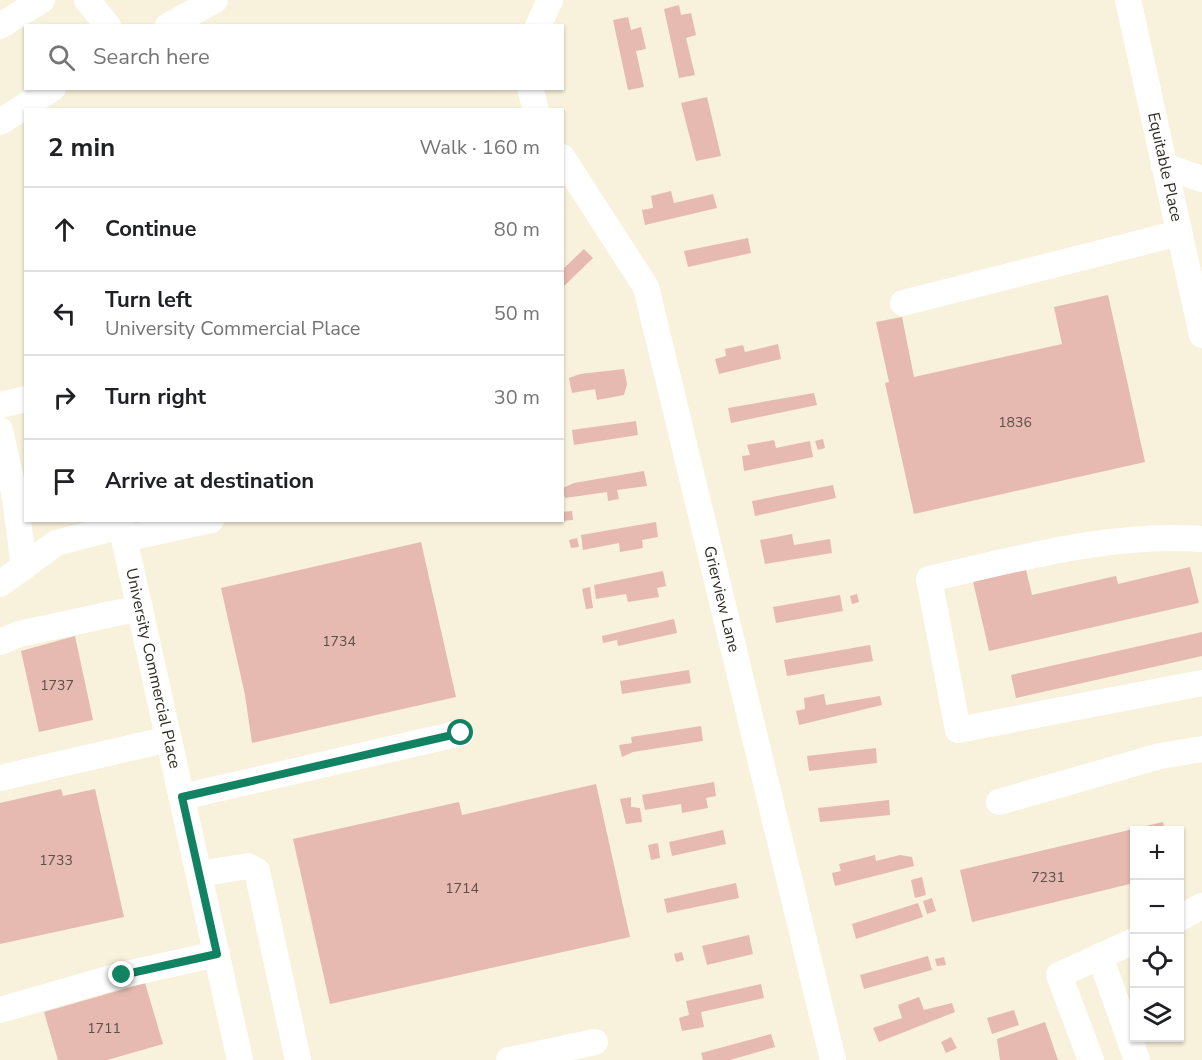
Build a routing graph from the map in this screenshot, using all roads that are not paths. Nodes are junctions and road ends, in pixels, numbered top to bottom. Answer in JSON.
{"nodes":[{"id":1,"x":42,"y":0,"type":"edge"},
{"id":2,"x":87,"y":0,"type":"edge"},
{"id":3,"x":215,"y":0,"type":"edge"},
{"id":4,"x":550,"y":0,"type":"edge"},
{"id":5,"x":1128,"y":0,"type":"edge"},
{"id":6,"x":106,"y":24,"type":"edge"},
{"id":7,"x":172,"y":24,"type":"edge"},
{"id":8,"x":539,"y":24,"type":"edge"},
{"id":9,"x":0,"y":26,"type":"edge"},
{"id":10,"x":50,"y":90,"type":"edge"},
{"id":11,"x":531,"y":90,"type":"edge"},
{"id":12,"x":29,"y":106,"type":"edge"},
{"id":13,"x":535,"y":108,"type":"edge"},
{"id":14,"x":24,"y":109,"type":"edge"},
{"id":15,"x":0,"y":122,"type":"edge"},
{"id":16,"x":564,"y":159,"type":"edge"},
{"id":17,"x":1164,"y":166,"type":"junction"},
{"id":18,"x":1202,"y":179,"type":"edge"},
{"id":19,"x":1179,"y":233,"type":"junction"},
{"id":20,"x":903,"y":303,"type":"dead end"},
{"id":21,"x":1202,"y":335,"type":"edge"},
{"id":22,"x":24,"y":399,"type":"edge"},
{"id":23,"x":0,"y":405,"type":"edge"},
{"id":24,"x":0,"y":430,"type":"edge"},
{"id":25,"x":191,"y":522,"type":"edge"},
{"id":26,"x":122,"y":529,"type":"edge"},
{"id":27,"x":1202,"y":538,"type":"edge"},
{"id":28,"x":24,"y":567,"type":"junction"},
{"id":29,"x":0,"y":584,"type":"edge"},
{"id":30,"x":140,"y":608,"type":"junction"},
{"id":31,"x":0,"y":642,"type":"edge"},
{"id":32,"x":1202,"y":683,"type":"edge"},
{"id":33,"x":461,"y":733,"type":"dead end"},
{"id":34,"x":169,"y":740,"type":"junction"},
{"id":35,"x":1202,"y":749,"type":"edge"},
{"id":36,"x":0,"y":778,"type":"edge"},
{"id":37,"x":182,"y":797,"type":"junction"},
{"id":38,"x":999,"y":802,"type":"dead end"},
{"id":39,"x":199,"y":874,"type":"junction"},
{"id":40,"x":1202,"y":906,"type":"edge"},
{"id":41,"x":1184,"y":915,"type":"edge"},
{"id":42,"x":1130,"y":943,"type":"edge"},
{"id":43,"x":217,"y":954,"type":"junction"},
{"id":44,"x":1100,"y":956,"type":"junction"},
{"id":45,"x":0,"y":1010,"type":"edge"},
{"id":46,"x":595,"y":1042,"type":"dead end"},
{"id":47,"x":240,"y":1060,"type":"edge"},
{"id":48,"x":298,"y":1060,"type":"edge"},
{"id":49,"x":508,"y":1060,"type":"edge"},
{"id":50,"x":834,"y":1060,"type":"edge"},
{"id":51,"x":1091,"y":1060,"type":"edge"},
{"id":52,"x":1137,"y":1060,"type":"edge"}],
"edges":[{"from":1,"to":9,"type":"street"},
{"from":2,"to":6,"type":"street"},
{"from":3,"to":7,"type":"street"},
{"from":4,"to":8,"type":"street"},
{"from":5,"to":17,"type":"street","name":"Equitable Place"},
{"from":10,"to":12,"type":"street"},
{"from":11,"to":13,"type":"street"},
{"from":14,"to":15,"type":"street"},
{"from":16,"to":50,"type":"street","name":"Grierview Lane"},
{"from":17,"to":18,"type":"street"},
{"from":17,"to":19,"type":"street","name":"Equitable Place"},
{"from":19,"to":20,"type":"street"},
{"from":19,"to":21,"type":"street","name":"Equitable Place"},
{"from":22,"to":23,"type":"street"},
{"from":24,"to":28,"type":"street"},
{"from":25,"to":26,"type":"street"},
{"from":26,"to":28,"type":"street"},
{"from":26,"to":30,"type":"street","name":"University Commercial Place"},
{"from":27,"to":32,"type":"street"},
{"from":28,"to":29,"type":"street"},
{"from":30,"to":31,"type":"street"},
{"from":30,"to":34,"type":"street","name":"University Commercial Place"},
{"from":33,"to":37,"type":"street"},
{"from":34,"to":36,"type":"street"},
{"from":34,"to":37,"type":"street","name":"University Commercial Place"},
{"from":35,"to":38,"type":"street"},
{"from":37,"to":39,"type":"street","name":"University Commercial Place"},
{"from":39,"to":43,"type":"street","name":"University Commercial Place"},
{"from":39,"to":48,"type":"street"},
{"from":40,"to":41,"type":"street"},
{"from":42,"to":44,"type":"street"},
{"from":43,"to":45,"type":"street"},
{"from":43,"to":47,"type":"street","name":"University Commercial Place"},
{"from":44,"to":51,"type":"street"},
{"from":44,"to":52,"type":"street"},
{"from":46,"to":49,"type":"street"}]}
